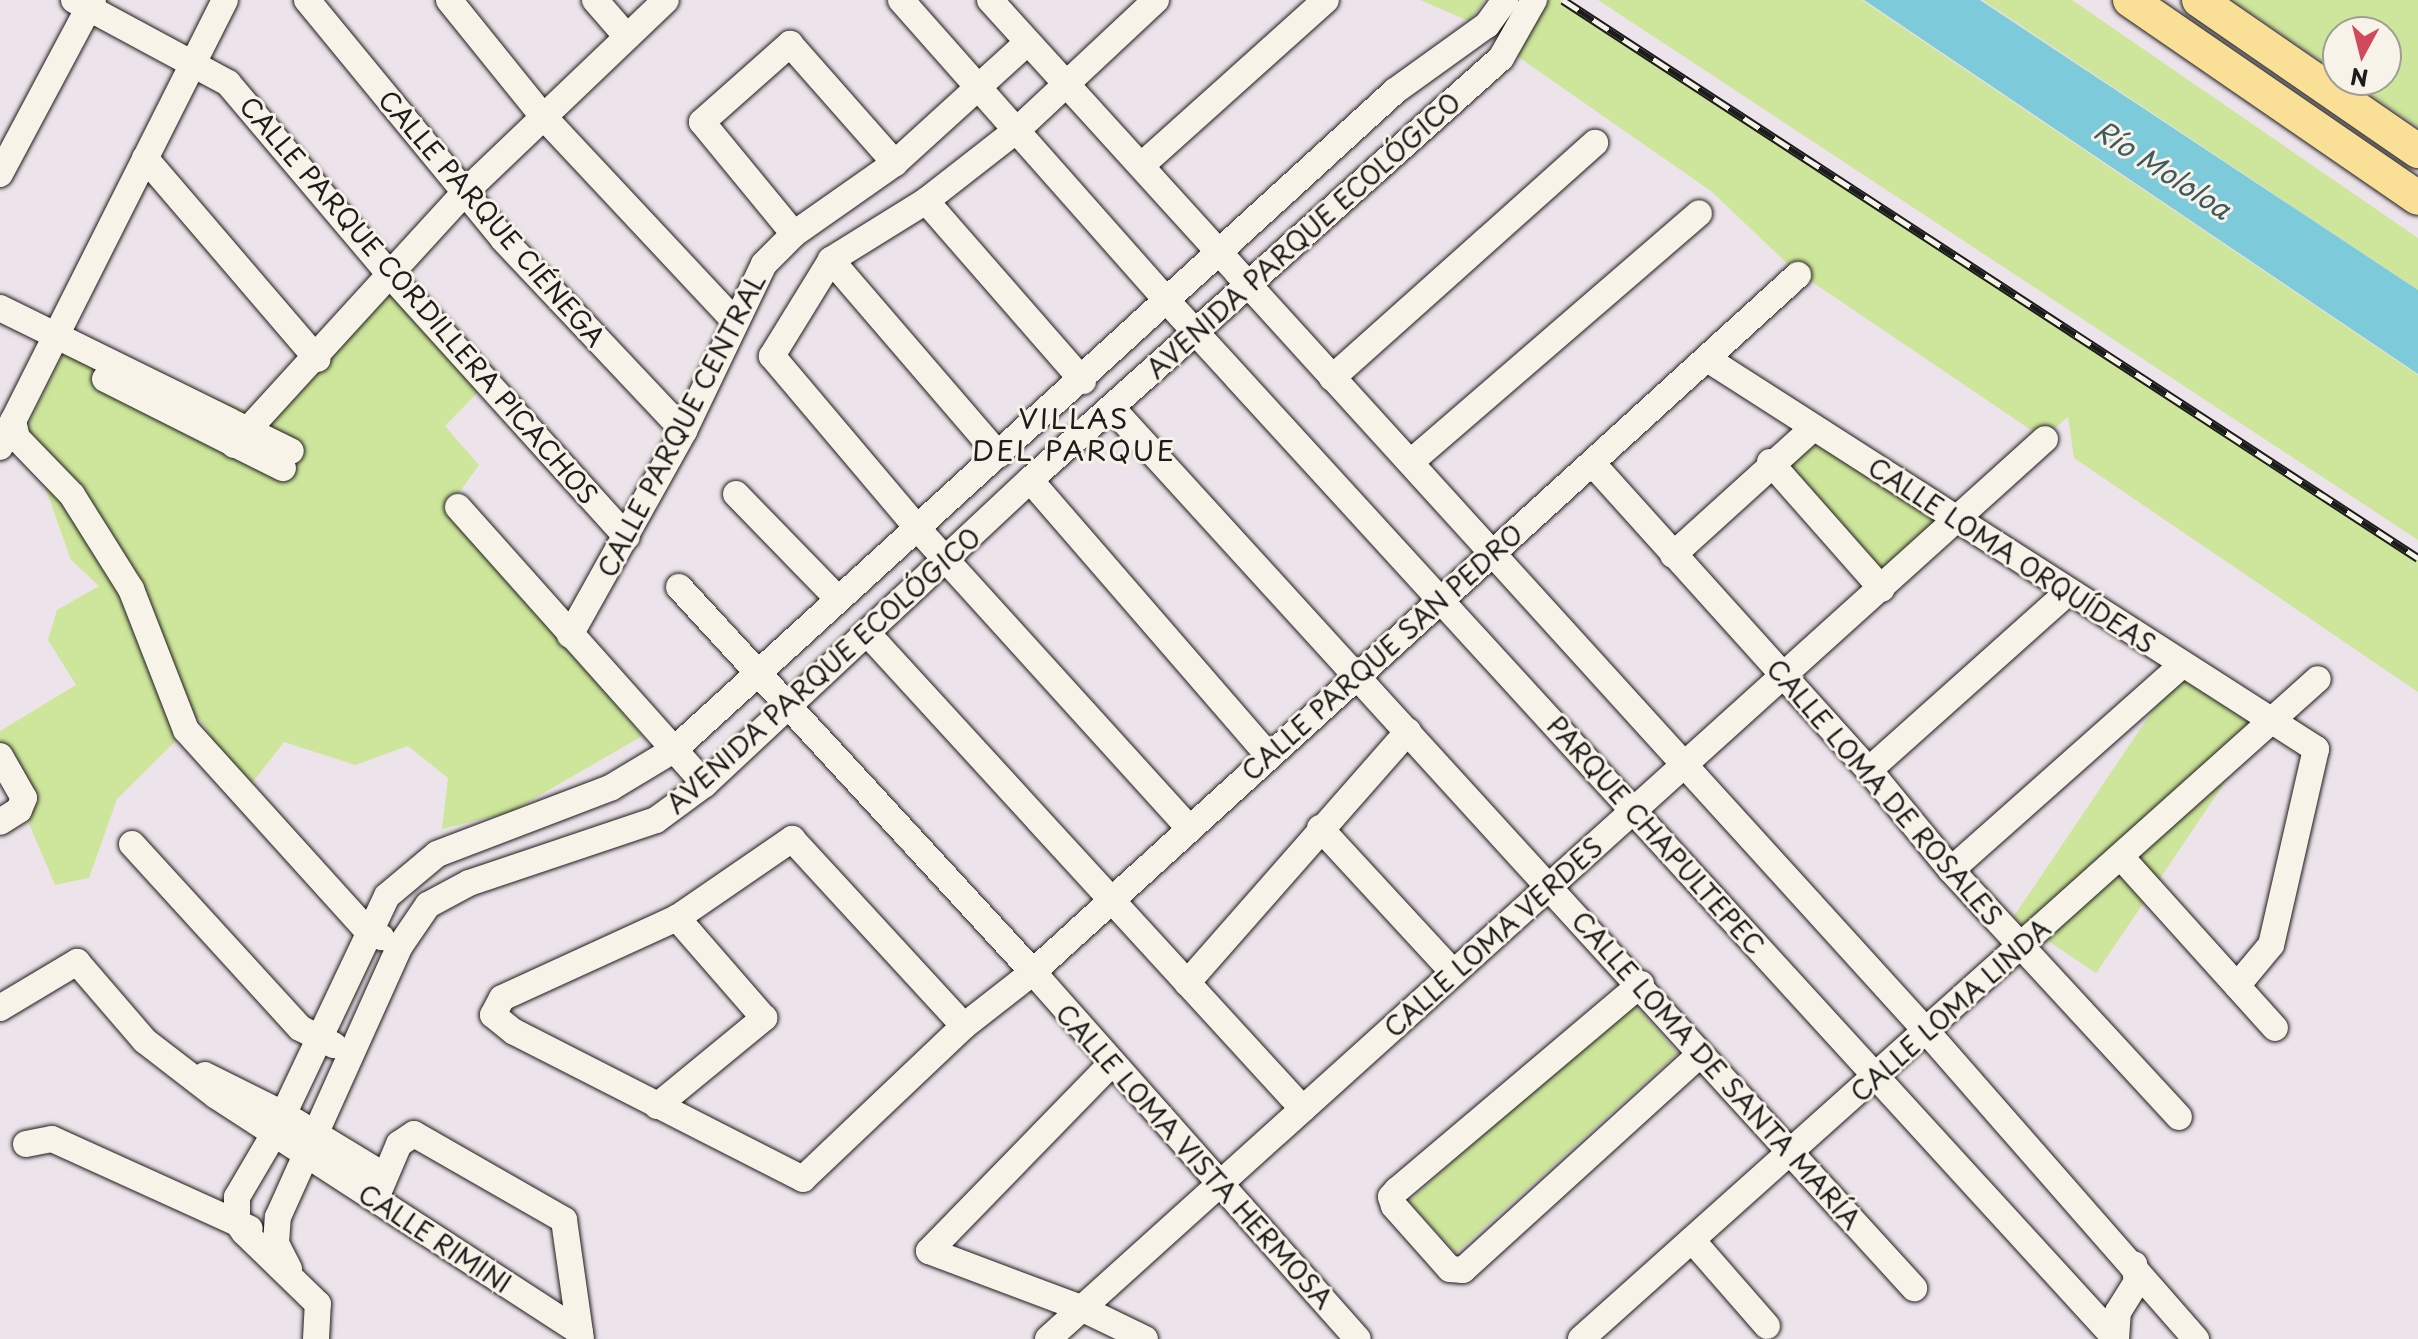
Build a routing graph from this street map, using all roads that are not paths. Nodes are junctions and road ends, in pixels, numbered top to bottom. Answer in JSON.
{"nodes":[{"id":1,"x":225,"y":0,"type":"edge"},
{"id":2,"x":307,"y":0,"type":"edge"},
{"id":3,"x":449,"y":0,"type":"edge"},
{"id":4,"x":595,"y":0,"type":"edge"},
{"id":5,"x":666,"y":0,"type":"edge"},
{"id":6,"x":901,"y":0,"type":"edge"},
{"id":7,"x":990,"y":0,"type":"edge"},
{"id":8,"x":1156,"y":0,"type":"edge"},
{"id":9,"x":1326,"y":0,"type":"edge"},
{"id":10,"x":1505,"y":0,"type":"edge"},
{"id":11,"x":1534,"y":0,"type":"edge"},
{"id":12,"x":2130,"y":0,"type":"edge"},
{"id":13,"x":2199,"y":0,"type":"edge"},
{"id":14,"x":85,"y":3,"type":"edge"},
{"id":15,"x":1487,"y":25,"type":"junction"},
{"id":16,"x":627,"y":37,"type":"junction"},
{"id":17,"x":1027,"y":43,"type":"junction"},
{"id":18,"x":1510,"y":46,"type":"junction"},
{"id":19,"x":199,"y":66,"type":"junction"},
{"id":20,"x":1063,"y":83,"type":"junction"},
{"id":21,"x":980,"y":89,"type":"junction"},
{"id":22,"x":541,"y":114,"type":"junction"},
{"id":23,"x":1018,"y":129,"type":"junction"},
{"id":24,"x":1595,"y":143,"type":"dead end"},
{"id":25,"x":2418,"y":151,"type":"edge"},
{"id":26,"x":145,"y":158,"type":"junction"},
{"id":27,"x":895,"y":163,"type":"junction"},
{"id":28,"x":1142,"y":165,"type":"junction"},
{"id":29,"x":0,"y":174,"type":"edge"},
{"id":30,"x":464,"y":193,"type":"junction"},
{"id":31,"x":2418,"y":198,"type":"edge"},
{"id":32,"x":926,"y":201,"type":"junction"},
{"id":33,"x":1699,"y":213,"type":"dead end"},
{"id":34,"x":794,"y":234,"type":"junction"},
{"id":35,"x":1217,"y":252,"type":"junction"},
{"id":36,"x":831,"y":260,"type":"junction"},
{"id":37,"x":390,"y":275,"type":"junction"},
{"id":38,"x":1798,"y":275,"type":"dead end"},
{"id":39,"x":1247,"y":285,"type":"junction"},
{"id":40,"x":1168,"y":302,"type":"junction"},
{"id":41,"x":0,"y":308,"type":"edge"},
{"id":42,"x":735,"y":321,"type":"junction"},
{"id":43,"x":0,"y":322,"type":"edge"},
{"id":44,"x":1196,"y":331,"type":"junction"},
{"id":45,"x":52,"y":342,"type":"junction"},
{"id":46,"x":317,"y":359,"type":"junction"},
{"id":47,"x":1709,"y":360,"type":"junction"},
{"id":48,"x":1332,"y":378,"type":"junction"},
{"id":49,"x":1083,"y":381,"type":"junction"},
{"id":50,"x":1112,"y":408,"type":"junction"},
{"id":51,"x":13,"y":421,"type":"junction"},
{"id":52,"x":1814,"y":427,"type":"junction"},
{"id":53,"x":684,"y":431,"type":"junction"},
{"id":54,"x":241,"y":437,"type":"junction"},
{"id":55,"x":2045,"y":439,"type":"dead end"},
{"id":56,"x":0,"y":447,"type":"edge"},
{"id":57,"x":999,"y":455,"type":"junction"},
{"id":58,"x":287,"y":460,"type":"dead end"},
{"id":59,"x":1412,"y":461,"type":"junction"},
{"id":60,"x":1770,"y":462,"type":"junction"},
{"id":61,"x":1593,"y":464,"type":"junction"},
{"id":62,"x":1030,"y":480,"type":"junction"},
{"id":63,"x":736,"y":494,"type":"dead end"},
{"id":64,"x":458,"y":507,"type":"dead end"},
{"id":65,"x":1955,"y":518,"type":"junction"},
{"id":66,"x":918,"y":529,"type":"junction"},
{"id":67,"x":627,"y":537,"type":"junction"},
{"id":68,"x":1494,"y":552,"type":"junction"},
{"id":69,"x":1673,"y":555,"type":"junction"},
{"id":70,"x":946,"y":558,"type":"junction"},
{"id":71,"x":679,"y":587,"type":"dead end"},
{"id":72,"x":1882,"y":589,"type":"junction"},
{"id":73,"x":2067,"y":593,"type":"junction"},
{"id":74,"x":837,"y":598,"type":"junction"},
{"id":75,"x":1442,"y":600,"type":"junction"},
{"id":76,"x":868,"y":634,"type":"junction"},
{"id":77,"x":570,"y":635,"type":"junction"},
{"id":78,"x":2182,"y":665,"type":"junction"},
{"id":79,"x":757,"y":676,"type":"junction"},
{"id":80,"x":1354,"y":678,"type":"junction"},
{"id":81,"x":1785,"y":678,"type":"junction"},
{"id":82,"x":2318,"y":679,"type":"dead end"},
{"id":83,"x":787,"y":708,"type":"junction"},
{"id":84,"x":2268,"y":722,"type":"junction"},
{"id":85,"x":1408,"y":731,"type":"junction"},
{"id":86,"x":675,"y":749,"type":"junction"},
{"id":87,"x":1267,"y":754,"type":"junction"},
{"id":88,"x":0,"y":756,"type":"edge"},
{"id":89,"x":1687,"y":765,"type":"junction"},
{"id":90,"x":1869,"y":770,"type":"junction"},
{"id":91,"x":705,"y":784,"type":"junction"},
{"id":92,"x":1635,"y":810,"type":"junction"},
{"id":93,"x":0,"y":822,"type":"edge"},
{"id":94,"x":1188,"y":827,"type":"junction"},
{"id":95,"x":1320,"y":828,"type":"junction"},
{"id":96,"x":132,"y":844,"type":"dead end"},
{"id":97,"x":2121,"y":857,"type":"junction"},
{"id":98,"x":1951,"y":870,"type":"junction"},
{"id":99,"x":1551,"y":885,"type":"junction"},
{"id":100,"x":1109,"y":899,"type":"junction"},
{"id":101,"x":677,"y":918,"type":"junction"},
{"id":102,"x":367,"y":930,"type":"junction"},
{"id":103,"x":400,"y":946,"type":"junction"},
{"id":104,"x":2021,"y":946,"type":"junction"},
{"id":105,"x":1033,"y":972,"type":"junction"},
{"id":106,"x":1454,"y":973,"type":"junction"},
{"id":107,"x":1187,"y":983,"type":"junction"},
{"id":108,"x":1641,"y":984,"type":"junction"},
{"id":109,"x":2237,"y":986,"type":"junction"},
{"id":110,"x":0,"y":1008,"type":"edge"},
{"id":111,"x":964,"y":1026,"type":"junction"},
{"id":112,"x":2275,"y":1028,"type":"dead end"},
{"id":113,"x":1928,"y":1033,"type":"junction"},
{"id":114,"x":318,"y":1038,"type":"junction"},
{"id":115,"x":352,"y":1053,"type":"junction"},
{"id":116,"x":1699,"y":1055,"type":"junction"},
{"id":117,"x":1111,"y":1064,"type":"junction"},
{"id":118,"x":1875,"y":1077,"type":"junction"},
{"id":119,"x":657,"y":1106,"type":"junction"},
{"id":120,"x":1303,"y":1109,"type":"junction"},
{"id":121,"x":2179,"y":1117,"type":"dead end"},
{"id":122,"x":294,"y":1135,"type":"junction"},
{"id":123,"x":26,"y":1144,"type":"dead end"},
{"id":124,"x":1790,"y":1153,"type":"junction"},
{"id":125,"x":1219,"y":1184,"type":"junction"},
{"id":126,"x":381,"y":1187,"type":"junction"},
{"id":127,"x":237,"y":1222,"type":"junction"},
{"id":128,"x":1692,"y":1240,"type":"junction"},
{"id":129,"x":276,"y":1243,"type":"junction"},
{"id":130,"x":2134,"y":1264,"type":"junction"},
{"id":131,"x":1914,"y":1288,"type":"dead end"},
{"id":132,"x":305,"y":1291,"type":"junction"},
{"id":133,"x":1081,"y":1308,"type":"junction"},
{"id":134,"x":1767,"y":1326,"type":"dead end"},
{"id":135,"x":580,"y":1336,"type":"edge"},
{"id":136,"x":316,"y":1339,"type":"edge"},
{"id":137,"x":1048,"y":1339,"type":"edge"},
{"id":138,"x":1145,"y":1339,"type":"edge"},
{"id":139,"x":1358,"y":1339,"type":"edge"},
{"id":140,"x":1581,"y":1339,"type":"edge"},
{"id":141,"x":2116,"y":1339,"type":"edge"},
{"id":142,"x":2196,"y":1339,"type":"edge"}],
"edges":[{"from":1,"to":19,"type":"street"},
{"from":2,"to":30,"type":"street","name":"CALLE PARQUE CIÉNEGA"},
{"from":3,"to":22,"type":"street"},
{"from":4,"to":16,"type":"street"},
{"from":5,"to":16,"type":"street"},
{"from":6,"to":21,"type":"street","name":"PARQUE CHAPULTEPEC"},
{"from":7,"to":17,"type":"street"},
{"from":8,"to":20,"type":"street","name":"CALLE PARQUE CENTRAL"},
{"from":9,"to":28,"type":"street"},
{"from":10,"to":15,"type":"street","name":"AVENIDA PARQUE ECOLÓGICO"},
{"from":11,"to":18,"type":"street","name":"AVENIDA PARQUE ECOLÓGICO"},
{"from":12,"to":31,"type":"main road"},
{"from":13,"to":25,"type":"main road"},
{"from":14,"to":19,"type":"street","name":"CALLE PARQUE CORDILLERA PICACHOS"},
{"from":14,"to":29,"type":"street"},
{"from":15,"to":18,"type":"street"},
{"from":15,"to":35,"type":"street","name":"AVENIDA PARQUE ECOLÓGICO"},
{"from":16,"to":22,"type":"street"},
{"from":17,"to":20,"type":"street"},
{"from":17,"to":21,"type":"street","name":"CALLE PARQUE CENTRAL"},
{"from":18,"to":39,"type":"street","name":"AVENIDA PARQUE ECOLÓGICO"},
{"from":19,"to":26,"type":"street"},
{"from":19,"to":37,"type":"street","name":"CALLE PARQUE CORDILLERA PICACHOS"},
{"from":20,"to":23,"type":"street","name":"CALLE PARQUE CENTRAL"},
{"from":20,"to":28,"type":"street"},
{"from":21,"to":23,"type":"street","name":"PARQUE CHAPULTEPEC"},
{"from":21,"to":27,"type":"street","name":"CALLE PARQUE CENTRAL"},
{"from":22,"to":30,"type":"street"},
{"from":22,"to":42,"type":"street"},
{"from":23,"to":32,"type":"street","name":"CALLE PARQUE CENTRAL"},
{"from":23,"to":40,"type":"street","name":"PARQUE CHAPULTEPEC"},
{"from":24,"to":48,"type":"street"},
{"from":26,"to":45,"type":"street"},
{"from":26,"to":46,"type":"street"},
{"from":27,"to":34,"type":"street","name":"CALLE PARQUE CENTRAL"},
{"from":27,"to":34,"type":"street"},
{"from":28,"to":35,"type":"street"},
{"from":30,"to":37,"type":"street"},
{"from":30,"to":53,"type":"street","name":"CALLE PARQUE CIÉNEGA"},
{"from":32,"to":36,"type":"street","name":"CALLE PARQUE CENTRAL"},
{"from":32,"to":49,"type":"street"},
{"from":33,"to":59,"type":"street"},
{"from":34,"to":42,"type":"street","name":"CALLE PARQUE CENTRAL"},
{"from":35,"to":39,"type":"street"},
{"from":35,"to":40,"type":"street","name":"AVENIDA PARQUE ECOLÓGICO"},
{"from":36,"to":57,"type":"street"},
{"from":36,"to":66,"type":"street","name":"CALLE PARQUE CENTRAL"},
{"from":37,"to":46,"type":"street"},
{"from":37,"to":67,"type":"street","name":"CALLE PARQUE CORDILLERA PICACHOS"},
{"from":38,"to":47,"type":"street","name":"CALLE PARQUE SAN PEDRO"},
{"from":39,"to":44,"type":"street","name":"AVENIDA PARQUE ECOLÓGICO"},
{"from":39,"to":48,"type":"street"},
{"from":40,"to":44,"type":"street","name":"PARQUE CHAPULTEPEC"},
{"from":40,"to":49,"type":"street","name":"AVENIDA PARQUE ECOLÓGICO"},
{"from":41,"to":45,"type":"street"},
{"from":42,"to":53,"type":"street","name":"CALLE PARQUE CENTRAL"},
{"from":43,"to":45,"type":"street"},
{"from":44,"to":50,"type":"street","name":"AVENIDA PARQUE ECOLÓGICO"},
{"from":44,"to":75,"type":"street","name":"PARQUE CHAPULTEPEC"},
{"from":45,"to":51,"type":"street"},
{"from":45,"to":54,"type":"street"},
{"from":46,"to":54,"type":"street"},
{"from":47,"to":52,"type":"street","name":"CALLE LOMA ORQUÍDEAS"},
{"from":47,"to":61,"type":"street","name":"CALLE PARQUE SAN PEDRO"},
{"from":48,"to":59,"type":"street"},
{"from":49,"to":57,"type":"street","name":"AVENIDA PARQUE ECOLÓGICO"},
{"from":50,"to":62,"type":"street","name":"AVENIDA PARQUE ECOLÓGICO"},
{"from":50,"to":80,"type":"street","name":"CALLE LOMA DE SANTA MARÍA"},
{"from":51,"to":56,"type":"street"},
{"from":51,"to":102,"type":"street"},
{"from":52,"to":60,"type":"street"},
{"from":52,"to":65,"type":"street","name":"CALLE LOMA ORQUÍDEAS"},
{"from":53,"to":67,"type":"street","name":"CALLE PARQUE CENTRAL"},
{"from":54,"to":58,"type":"street"},
{"from":55,"to":65,"type":"street","name":"CALLE LOMA VERDES"},
{"from":57,"to":66,"type":"street","name":"AVENIDA PARQUE ECOLÓGICO"},
{"from":59,"to":68,"type":"street"},
{"from":60,"to":69,"type":"street"},
{"from":60,"to":72,"type":"street"},
{"from":61,"to":68,"type":"street","name":"CALLE PARQUE SAN PEDRO"},
{"from":61,"to":69,"type":"street","name":"CALLE LOMA DE ROSALES"},
{"from":62,"to":70,"type":"street","name":"AVENIDA PARQUE ECOLÓGICO"},
{"from":62,"to":87,"type":"street"},
{"from":63,"to":74,"type":"street"},
{"from":64,"to":77,"type":"street"},
{"from":65,"to":72,"type":"street","name":"CALLE LOMA VERDES"},
{"from":65,"to":73,"type":"street","name":"CALLE LOMA ORQUÍDEAS"},
{"from":66,"to":70,"type":"street"},
{"from":66,"to":74,"type":"street","name":"AVENIDA PARQUE ECOLÓGICO"},
{"from":67,"to":77,"type":"street","name":"CALLE PARQUE CENTRAL"},
{"from":68,"to":75,"type":"street","name":"CALLE PARQUE SAN PEDRO"},
{"from":68,"to":89,"type":"street"},
{"from":69,"to":81,"type":"street","name":"CALLE LOMA DE ROSALES"},
{"from":70,"to":76,"type":"street","name":"AVENIDA PARQUE ECOLÓGICO"},
{"from":70,"to":94,"type":"street"},
{"from":71,"to":79,"type":"street"},
{"from":72,"to":81,"type":"street","name":"CALLE LOMA VERDES"},
{"from":73,"to":78,"type":"street","name":"CALLE LOMA ORQUÍDEAS"},
{"from":73,"to":90,"type":"street"},
{"from":74,"to":79,"type":"street","name":"AVENIDA PARQUE ECOLÓGICO"},
{"from":75,"to":80,"type":"street","name":"CALLE PARQUE SAN PEDRO"},
{"from":75,"to":92,"type":"street","name":"PARQUE CHAPULTEPEC"},
{"from":76,"to":83,"type":"street","name":"AVENIDA PARQUE ECOLÓGICO"},
{"from":76,"to":100,"type":"street"},
{"from":77,"to":86,"type":"street"},
{"from":78,"to":84,"type":"street","name":"CALLE LOMA ORQUÍDEAS"},
{"from":78,"to":98,"type":"street"},
{"from":79,"to":83,"type":"street"},
{"from":79,"to":86,"type":"street","name":"AVENIDA PARQUE ECOLÓGICO"},
{"from":80,"to":85,"type":"street","name":"CALLE LOMA DE SANTA MARÍA"},
{"from":80,"to":87,"type":"street","name":"CALLE PARQUE SAN PEDRO"},
{"from":81,"to":89,"type":"street","name":"CALLE LOMA VERDES"},
{"from":81,"to":90,"type":"street","name":"CALLE LOMA DE ROSALES"},
{"from":82,"to":84,"type":"street","name":"CALLE LOMA LINDA"},
{"from":83,"to":91,"type":"street","name":"AVENIDA PARQUE ECOLÓGICO"},
{"from":83,"to":105,"type":"street"},
{"from":84,"to":97,"type":"street","name":"CALLE LOMA LINDA"},
{"from":84,"to":109,"type":"street","name":"CALLE LOMA ORQUÍDEAS"},
{"from":85,"to":95,"type":"street"},
{"from":85,"to":99,"type":"street","name":"CALLE LOMA DE SANTA MARÍA"},
{"from":86,"to":91,"type":"street"},
{"from":86,"to":102,"type":"street","name":"AVENIDA PARQUE ECOLÓGICO"},
{"from":87,"to":94,"type":"street","name":"CALLE PARQUE SAN PEDRO"},
{"from":88,"to":93,"type":"street"},
{"from":89,"to":92,"type":"street","name":"CALLE LOMA VERDES"},
{"from":89,"to":113,"type":"street"},
{"from":90,"to":98,"type":"street","name":"CALLE LOMA DE ROSALES"},
{"from":91,"to":103,"type":"street","name":"AVENIDA PARQUE ECOLÓGICO"},
{"from":92,"to":99,"type":"street","name":"CALLE LOMA VERDES"},
{"from":92,"to":118,"type":"street","name":"PARQUE CHAPULTEPEC"},
{"from":94,"to":100,"type":"street","name":"CALLE PARQUE SAN PEDRO"},
{"from":95,"to":106,"type":"street"},
{"from":95,"to":107,"type":"street"},
{"from":96,"to":114,"type":"street"},
{"from":97,"to":104,"type":"street","name":"CALLE LOMA LINDA"},
{"from":97,"to":109,"type":"street"},
{"from":98,"to":104,"type":"street","name":"CALLE LOMA DE ROSALES"},
{"from":99,"to":106,"type":"street","name":"CALLE LOMA VERDES"},
{"from":99,"to":108,"type":"street","name":"CALLE LOMA DE SANTA MARÍA"},
{"from":100,"to":105,"type":"street","name":"CALLE PARQUE SAN PEDRO"},
{"from":100,"to":107,"type":"street"},
{"from":101,"to":111,"type":"street"},
{"from":101,"to":119,"type":"street"},
{"from":101,"to":119,"type":"street"},
{"from":102,"to":103,"type":"street"},
{"from":102,"to":114,"type":"street","name":"AVENIDA PARQUE ECOLÓGICO"},
{"from":103,"to":115,"type":"street","name":"AVENIDA PARQUE ECOLÓGICO"},
{"from":104,"to":113,"type":"street","name":"CALLE LOMA LINDA"},
{"from":104,"to":121,"type":"street","name":"CALLE LOMA DE ROSALES"},
{"from":105,"to":111,"type":"street","name":"CALLE PARQUE SAN PEDRO"},
{"from":105,"to":117,"type":"street","name":"CALLE LOMA VISTA HERMOSA"},
{"from":106,"to":120,"type":"street","name":"CALLE LOMA VERDES"},
{"from":107,"to":120,"type":"street"},
{"from":108,"to":116,"type":"street","name":"CALLE LOMA DE SANTA MARÍA"},
{"from":108,"to":116,"type":"street"},
{"from":109,"to":112,"type":"street"},
{"from":110,"to":122,"type":"street","name":"CALLE RIMINI"},
{"from":111,"to":119,"type":"street","name":"CALLE PARQUE SAN PEDRO"},
{"from":113,"to":118,"type":"street","name":"CALLE LOMA LINDA"},
{"from":113,"to":130,"type":"street"},
{"from":114,"to":115,"type":"street"},
{"from":114,"to":122,"type":"street","name":"AVENIDA PARQUE ECOLÓGICO"},
{"from":115,"to":122,"type":"street","name":"AVENIDA PARQUE ECOLÓGICO"},
{"from":116,"to":124,"type":"street","name":"CALLE LOMA DE SANTA MARÍA"},
{"from":117,"to":125,"type":"street","name":"CALLE LOMA VISTA HERMOSA"},
{"from":117,"to":133,"type":"street"},
{"from":118,"to":124,"type":"street","name":"CALLE LOMA LINDA"},
{"from":118,"to":141,"type":"street","name":"PARQUE CHAPULTEPEC"},
{"from":120,"to":125,"type":"street","name":"CALLE LOMA VERDES"},
{"from":122,"to":126,"type":"street","name":"CALLE RIMINI"},
{"from":122,"to":127,"type":"street","name":"AVENIDA PARQUE ECOLÓGICO"},
{"from":122,"to":129,"type":"street","name":"AVENIDA PARQUE ECOLÓGICO"},
{"from":123,"to":127,"type":"street"},
{"from":124,"to":128,"type":"street","name":"CALLE LOMA LINDA"},
{"from":124,"to":131,"type":"street","name":"CALLE LOMA DE SANTA MARÍA"},
{"from":125,"to":133,"type":"street","name":"CALLE LOMA VERDES"},
{"from":125,"to":139,"type":"street","name":"CALLE LOMA VISTA HERMOSA"},
{"from":126,"to":135,"type":"street","name":"CALLE RIMINI"},
{"from":126,"to":135,"type":"street"},
{"from":127,"to":129,"type":"street"},
{"from":127,"to":132,"type":"street"},
{"from":128,"to":134,"type":"street"},
{"from":128,"to":140,"type":"street","name":"CALLE LOMA LINDA"},
{"from":129,"to":132,"type":"street"},
{"from":130,"to":141,"type":"street","name":"PARQUE CHAPULTEPEC"},
{"from":130,"to":142,"type":"street"},
{"from":132,"to":136,"type":"street"},
{"from":133,"to":137,"type":"street","name":"CALLE LOMA VERDES"},
{"from":133,"to":138,"type":"street"}]}
